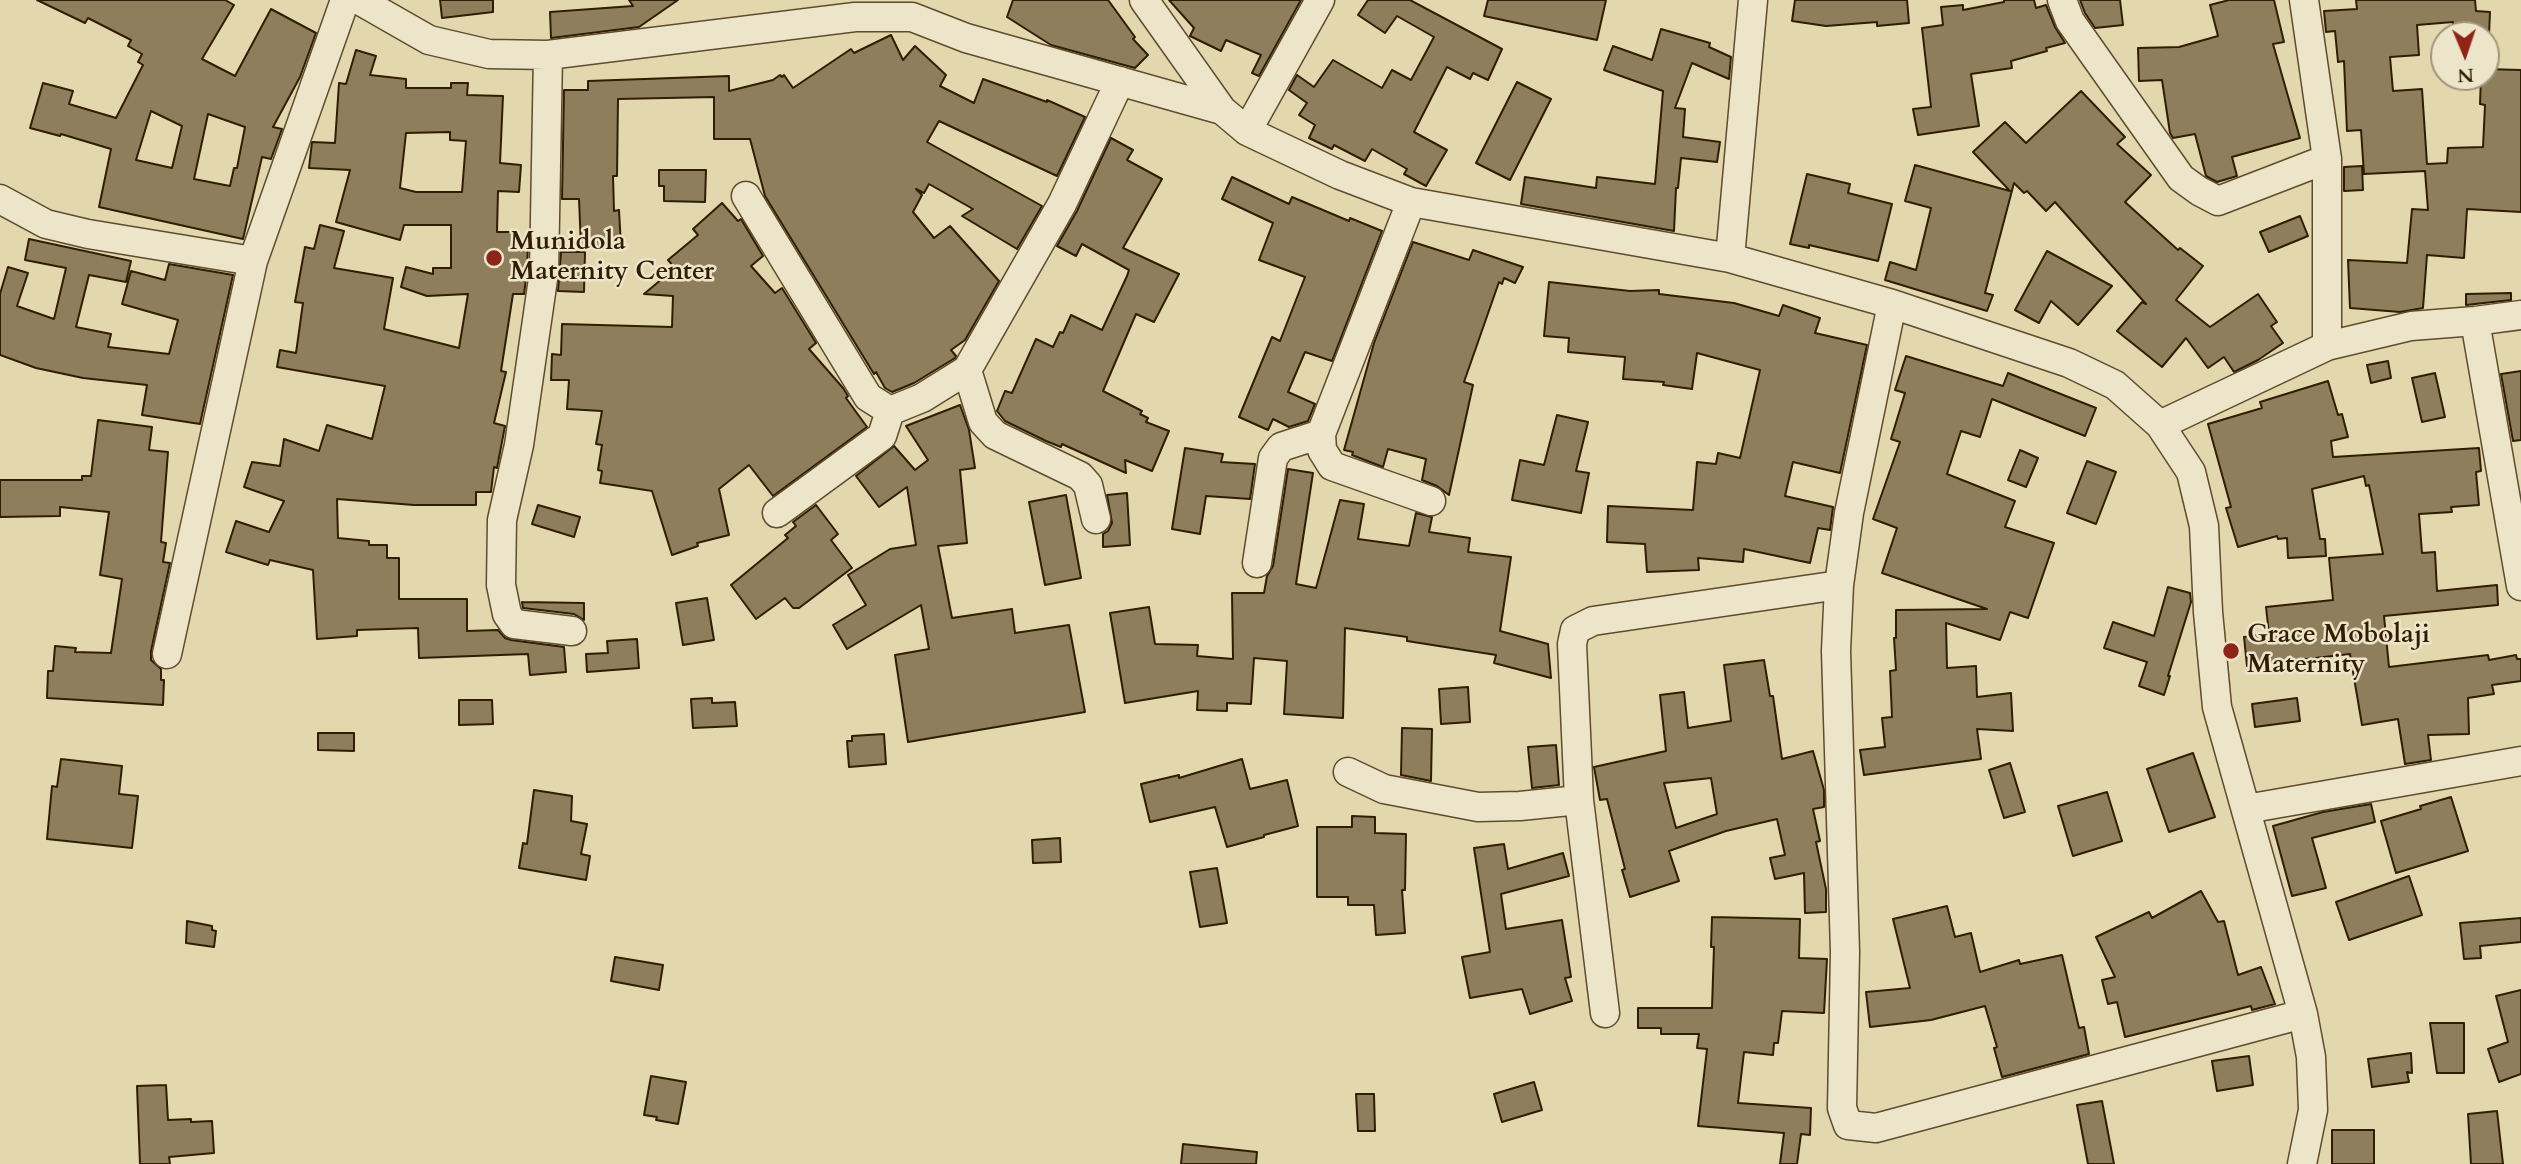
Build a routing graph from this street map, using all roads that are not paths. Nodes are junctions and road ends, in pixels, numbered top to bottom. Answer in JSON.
{"nodes":[{"id":1,"x":345,"y":0,"type":"edge"},
{"id":2,"x":359,"y":0,"type":"edge"},
{"id":3,"x":1144,"y":0,"type":"edge"},
{"id":4,"x":1320,"y":0,"type":"edge"},
{"id":5,"x":1753,"y":0,"type":"edge"},
{"id":6,"x":2062,"y":0,"type":"edge"},
{"id":7,"x":2304,"y":0,"type":"edge"},
{"id":8,"x":906,"y":8,"type":"edge"},
{"id":9,"x":548,"y":55,"type":"junction"},
{"id":10,"x":1120,"y":81,"type":"junction"},
{"id":11,"x":1222,"y":110,"type":"junction"},
{"id":12,"x":1247,"y":131,"type":"junction"},
{"id":13,"x":2327,"y":159,"type":"junction"},
{"id":14,"x":746,"y":196,"type":"dead end"},
{"id":15,"x":0,"y":199,"type":"edge"},
{"id":16,"x":1411,"y":202,"type":"junction"},
{"id":17,"x":1730,"y":258,"type":"junction"},
{"id":18,"x":253,"y":261,"type":"junction"},
{"id":19,"x":1892,"y":304,"type":"junction"},
{"id":20,"x":2521,"y":315,"type":"edge"},
{"id":21,"x":2475,"y":321,"type":"junction"},
{"id":22,"x":2327,"y":346,"type":"junction"},
{"id":23,"x":967,"y":370,"type":"junction"},
{"id":24,"x":890,"y":411,"type":"junction"},
{"id":25,"x":2160,"y":425,"type":"junction"},
{"id":26,"x":1321,"y":434,"type":"junction"},
{"id":27,"x":1431,"y":502,"type":"dead end"},
{"id":28,"x":777,"y":513,"type":"dead end"},
{"id":29,"x":1097,"y":519,"type":"dead end"},
{"id":30,"x":1257,"y":563,"type":"dead end"},
{"id":31,"x":1839,"y":585,"type":"junction"},
{"id":32,"x":2521,"y":586,"type":"edge"},
{"id":33,"x":572,"y":631,"type":"dead end"},
{"id":34,"x":167,"y":654,"type":"dead end"},
{"id":35,"x":2521,"y":761,"type":"edge"},
{"id":36,"x":1348,"y":772,"type":"dead end"},
{"id":37,"x":1579,"y":800,"type":"junction"},
{"id":38,"x":2246,"y":809,"type":"junction"},
{"id":39,"x":1605,"y":1013,"type":"dead end"},
{"id":40,"x":2302,"y":1014,"type":"junction"},
{"id":41,"x":2302,"y":1164,"type":"edge"}],
"edges":[{"from":1,"to":18,"type":"street"},
{"from":2,"to":9,"type":"street"},
{"from":3,"to":11,"type":"street"},
{"from":4,"to":12,"type":"street"},
{"from":5,"to":17,"type":"street"},
{"from":6,"to":13,"type":"street"},
{"from":7,"to":13,"type":"street"},
{"from":8,"to":9,"type":"street"},
{"from":8,"to":10,"type":"street"},
{"from":9,"to":33,"type":"street"},
{"from":10,"to":11,"type":"street"},
{"from":10,"to":23,"type":"street"},
{"from":11,"to":12,"type":"street"},
{"from":12,"to":16,"type":"street"},
{"from":13,"to":22,"type":"street"},
{"from":14,"to":24,"type":"street"},
{"from":15,"to":18,"type":"street"},
{"from":16,"to":17,"type":"street"},
{"from":16,"to":26,"type":"street"},
{"from":17,"to":19,"type":"street"},
{"from":18,"to":34,"type":"street"},
{"from":19,"to":25,"type":"street"},
{"from":19,"to":31,"type":"street"},
{"from":20,"to":21,"type":"street"},
{"from":21,"to":22,"type":"street"},
{"from":21,"to":32,"type":"street"},
{"from":22,"to":25,"type":"street"},
{"from":23,"to":24,"type":"street"},
{"from":23,"to":29,"type":"street"},
{"from":24,"to":28,"type":"street"},
{"from":25,"to":38,"type":"street"},
{"from":26,"to":27,"type":"street"},
{"from":26,"to":30,"type":"street"},
{"from":31,"to":37,"type":"street"},
{"from":31,"to":40,"type":"street"},
{"from":35,"to":38,"type":"street"},
{"from":36,"to":37,"type":"street"},
{"from":37,"to":39,"type":"street"},
{"from":38,"to":40,"type":"street"},
{"from":40,"to":41,"type":"street"}]}
